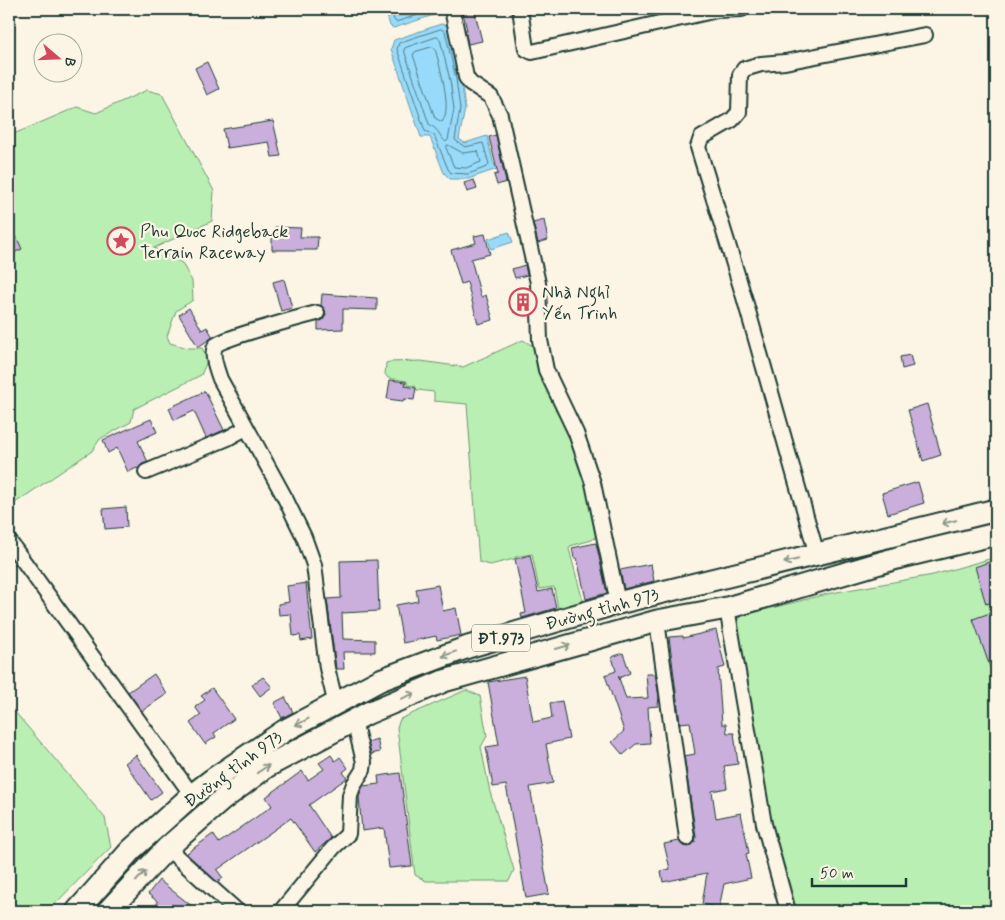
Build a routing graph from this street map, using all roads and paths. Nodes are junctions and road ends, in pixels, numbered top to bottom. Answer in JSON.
{"nodes":[{"id":1,"x":452,"y":9,"type":"edge"},
{"id":2,"x":520,"y":9,"type":"edge"},
{"id":3,"x":742,"y":9,"type":"edge"},
{"id":4,"x":717,"y":10,"type":"edge"},
{"id":5,"x":925,"y":35,"type":"dead end"},
{"id":6,"x":317,"y":313,"type":"dead end"},
{"id":7,"x":246,"y":428,"type":"junction"},
{"id":8,"x":146,"y":472,"type":"dead end"},
{"id":9,"x":996,"y":510,"type":"edge"},
{"id":10,"x":996,"y":534,"type":"edge"},
{"id":11,"x":9,"y":541,"type":"edge"},
{"id":12,"x":817,"y":555,"type":"junction"},
{"id":13,"x":618,"y":603,"type":"junction"},
{"id":14,"x":727,"y":608,"type":"junction"},
{"id":15,"x":657,"y":621,"type":"junction"},
{"id":16,"x":336,"y":705,"type":"junction"},
{"id":17,"x":354,"y":720,"type":"junction"},
{"id":18,"x":192,"y":795,"type":"junction"},
{"id":19,"x":688,"y":838,"type":"dead end"},
{"id":20,"x":167,"y":848,"type":"junction"},
{"id":21,"x":78,"y":911,"type":"edge"},
{"id":22,"x":108,"y":911,"type":"edge"},
{"id":23,"x":237,"y":911,"type":"edge"},
{"id":24,"x":281,"y":911,"type":"edge"},
{"id":25,"x":788,"y":911,"type":"edge"}],
"edges":[{"from":1,"to":13,"type":"street"},
{"from":2,"to":4,"type":"street"},
{"from":3,"to":4,"type":"street"},
{"from":5,"to":12,"type":"street"},
{"from":6,"to":7,"type":"street"},
{"from":7,"to":8,"type":"street"},
{"from":7,"to":16,"type":"street"},
{"from":9,"to":12,"type":"main road","name":"Đường tỉnh 973","number":"ĐT.973","one_way":true},
{"from":10,"to":14,"type":"main road","name":"Đường tỉnh 973","number":"ĐT.973"},
{"from":11,"to":18,"type":"street"},
{"from":12,"to":13,"type":"main road","name":"Đường tỉnh 973","number":"ĐT.973","one_way":true},
{"from":13,"to":16,"type":"main road","name":"Đường tỉnh 973","number":"ĐT.973","one_way":true},
{"from":14,"to":15,"type":"main road","name":"Đường tỉnh 973","number":"ĐT.973"},
{"from":14,"to":25,"type":"street"},
{"from":17,"to":15,"type":"main road","name":"Đường tỉnh 973","number":"ĐT.973","one_way":true},
{"from":15,"to":19,"type":"street"},
{"from":16,"to":18,"type":"main road","name":"Đường tỉnh 973","number":"ĐT.973","one_way":true},
{"from":20,"to":17,"type":"main road","name":"Đường tỉnh 973","number":"ĐT.973","one_way":true},
{"from":17,"to":24,"type":"street"},
{"from":18,"to":21,"type":"main road","name":"Đường tỉnh 973","number":"ĐT.973"},
{"from":22,"to":20,"type":"main road","name":"Đường tỉnh 973","number":"ĐT.973","one_way":true},
{"from":20,"to":23,"type":"street"}]}
